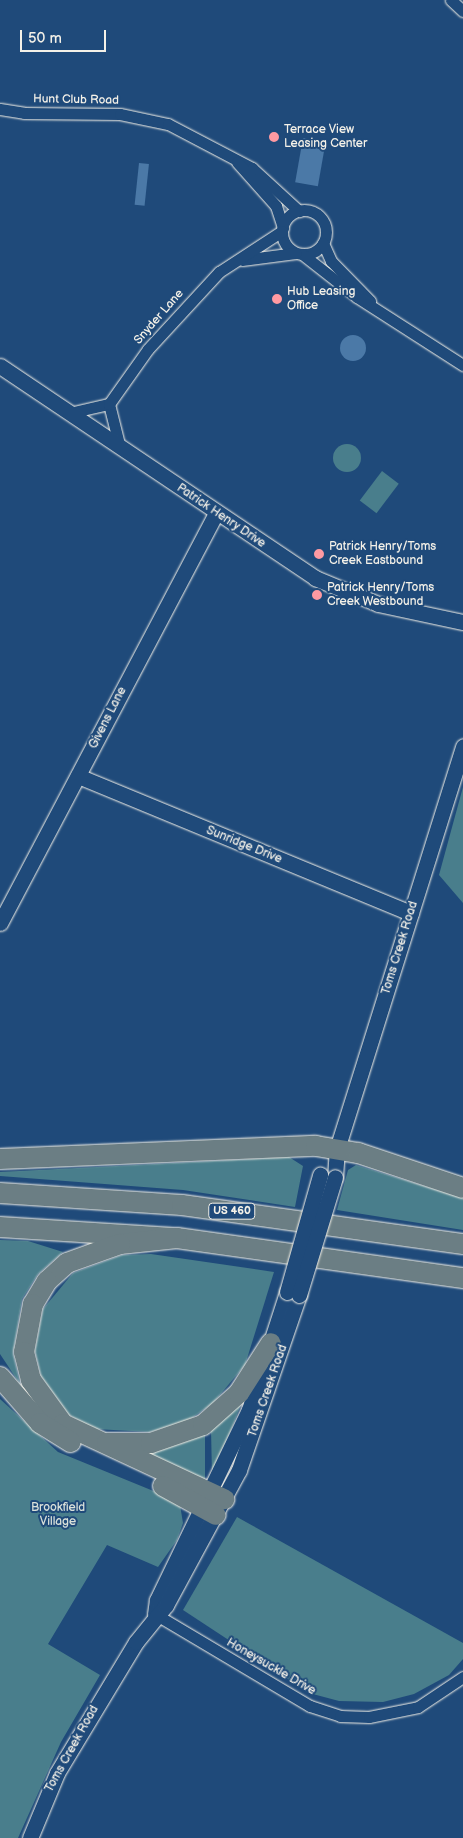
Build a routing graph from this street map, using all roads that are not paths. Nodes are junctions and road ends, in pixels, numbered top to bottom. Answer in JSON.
{"nodes":[{"id":1,"x":451,"y":0,"type":"edge"},
{"id":2,"x":463,"y":10,"type":"edge"},
{"id":3,"x":0,"y":108,"type":"edge"},
{"id":4,"x":232,"y":157,"type":"junction"},
{"id":5,"x":299,"y":210,"type":"junction"},
{"id":6,"x":282,"y":229,"type":"junction"},
{"id":7,"x":323,"y":243,"type":"junction"},
{"id":8,"x":299,"y":253,"type":"junction"},
{"id":9,"x":241,"y":260,"type":"junction"},
{"id":10,"x":372,"y":302,"type":"junction"},
{"id":11,"x":463,"y":365,"type":"edge"},
{"id":12,"x":0,"y":366,"type":"edge"},
{"id":13,"x":109,"y":404,"type":"junction"},
{"id":14,"x":69,"y":413,"type":"junction"},
{"id":15,"x":120,"y":448,"type":"junction"},
{"id":16,"x":216,"y":513,"type":"junction"},
{"id":17,"x":463,"y":622,"type":"edge"},
{"id":18,"x":463,"y":746,"type":"edge"},
{"id":19,"x":78,"y":776,"type":"junction"},
{"id":20,"x":4,"y":904,"type":"edge"},
{"id":21,"x":411,"y":913,"type":"junction"},
{"id":22,"x":0,"y":923,"type":"edge"},
{"id":23,"x":337,"y":1149,"type":"junction"},
{"id":24,"x":0,"y":1159,"type":"edge"},
{"id":25,"x":463,"y":1188,"type":"edge"},
{"id":26,"x":0,"y":1193,"type":"edge"},
{"id":27,"x":0,"y":1227,"type":"edge"},
{"id":28,"x":176,"y":1238,"type":"junction"},
{"id":29,"x":463,"y":1244,"type":"edge"},
{"id":30,"x":463,"y":1278,"type":"edge"},
{"id":31,"x":293,"y":1293,"type":"junction"},
{"id":32,"x":271,"y":1343,"type":"junction"},
{"id":33,"x":0,"y":1377,"type":"edge"},
{"id":34,"x":91,"y":1439,"type":"junction"},
{"id":35,"x":214,"y":1504,"type":"junction"},
{"id":36,"x":155,"y":1614,"type":"junction"},
{"id":37,"x":463,"y":1677,"type":"edge"},
{"id":38,"x":30,"y":1838,"type":"edge"}],
"edges":[{"from":1,"to":2,"type":"street"},
{"from":3,"to":4,"type":"street","name":"Hunt Club Road"},
{"from":4,"to":5,"type":"street","name":"Hunt Club Road"},
{"from":4,"to":6,"type":"street","name":"Hunt Club Road"},
{"from":5,"to":6,"type":"street"},
{"from":5,"to":7,"type":"street"},
{"from":6,"to":8,"type":"street"},
{"from":6,"to":9,"type":"street","name":"Snyder Lane"},
{"from":7,"to":8,"type":"street"},
{"from":7,"to":10,"type":"street"},
{"from":8,"to":9,"type":"street","name":"Snyder Lane"},
{"from":8,"to":10,"type":"street"},
{"from":9,"to":13,"type":"street","name":"Snyder Lane"},
{"from":10,"to":11,"type":"street"},
{"from":12,"to":14,"type":"main road","name":"Patrick Henry Drive"},
{"from":13,"to":14,"type":"street"},
{"from":13,"to":15,"type":"street"},
{"from":14,"to":15,"type":"main road","name":"Patrick Henry Drive"},
{"from":15,"to":16,"type":"main road","name":"Patrick Henry Drive"},
{"from":16,"to":17,"type":"main road","name":"Patrick Henry Drive"},
{"from":16,"to":19,"type":"main road","name":"Givens Lane"},
{"from":18,"to":21,"type":"main road","name":"Toms Creek Road"},
{"from":19,"to":20,"type":"main road","name":"Givens Lane"},
{"from":19,"to":21,"type":"main road","name":"Sunridge Drive"},
{"from":20,"to":22,"type":"main road","name":"Givens Lane"},
{"from":21,"to":23,"type":"main road","name":"Toms Creek Road"},
{"from":23,"to":24,"type":"highway"},
{"from":23,"to":25,"type":"highway"},
{"from":23,"to":31,"type":"main road","name":"Toms Creek Road","bridge":true},
{"from":26,"to":29,"type":"highway","number":"US 460"},
{"from":27,"to":28,"type":"highway"},
{"from":28,"to":30,"type":"highway"},
{"from":28,"to":34,"type":"highway"},
{"from":31,"to":32,"type":"main road","name":"Toms Creek Road"},
{"from":31,"to":35,"type":"main road","name":"Toms Creek Road"},
{"from":32,"to":34,"type":"highway"},
{"from":32,"to":35,"type":"main road","name":"Toms Creek Road"},
{"from":33,"to":35,"type":"highway"},
{"from":34,"to":35,"type":"highway"},
{"from":35,"to":36,"type":"main road","name":"Toms Creek Road"},
{"from":36,"to":37,"type":"street","name":"Honeysuckle Drive"},
{"from":36,"to":38,"type":"main road","name":"Toms Creek Road"}]}
